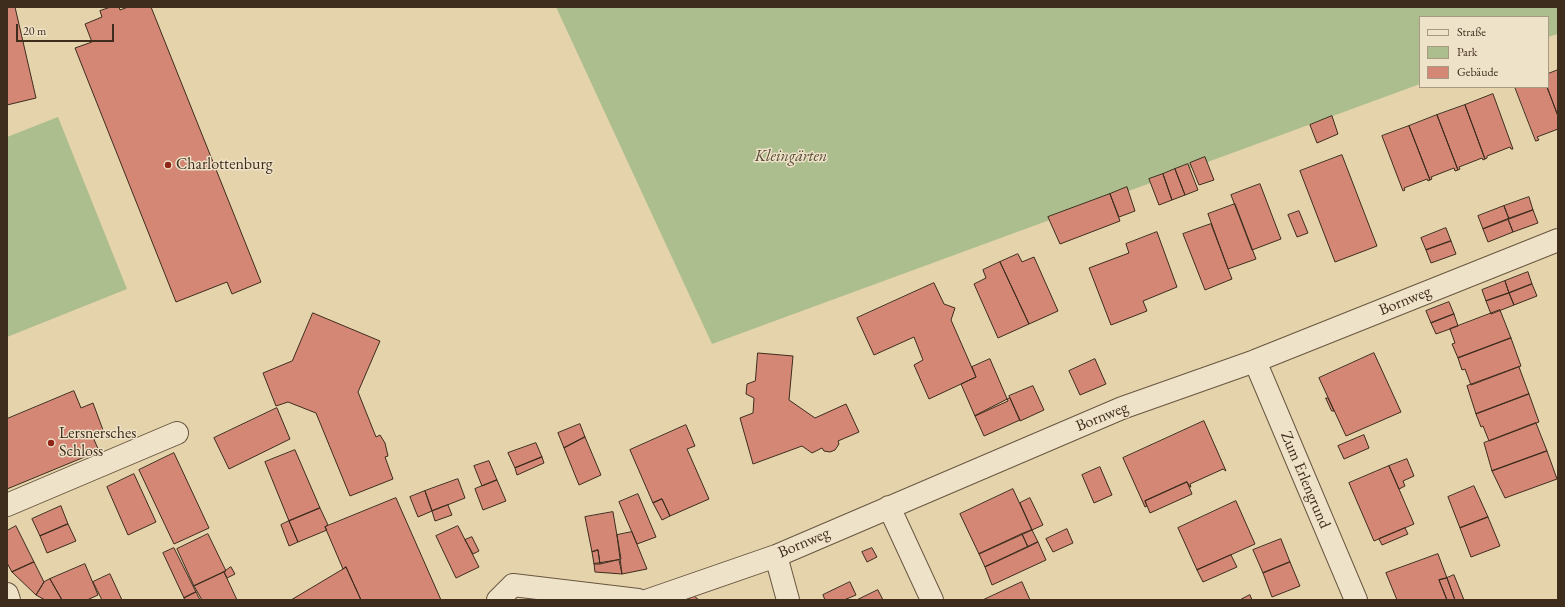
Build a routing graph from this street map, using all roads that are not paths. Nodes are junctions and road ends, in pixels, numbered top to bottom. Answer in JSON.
{"nodes":[{"id":1,"x":1558,"y":240,"type":"edge"},
{"id":2,"x":1255,"y":361,"type":"junction"},
{"id":3,"x":177,"y":433,"type":"dead end"},
{"id":4,"x":7,"y":505,"type":"edge"},
{"id":5,"x":889,"y":507,"type":"junction"},
{"id":6,"x":776,"y":556,"type":"junction"},
{"id":7,"x":7,"y":594,"type":"edge"},
{"id":8,"x":9,"y":600,"type":"edge"},
{"id":9,"x":498,"y":600,"type":"edge"},
{"id":10,"x":638,"y":600,"type":"edge"},
{"id":11,"x":649,"y":600,"type":"edge"},
{"id":12,"x":788,"y":600,"type":"edge"},
{"id":13,"x":932,"y":600,"type":"edge"},
{"id":14,"x":1356,"y":600,"type":"edge"}],
"edges":[{"from":1,"to":2,"type":"street","name":"Bornweg"},
{"from":2,"to":5,"type":"street","name":"Bornweg"},
{"from":2,"to":14,"type":"street","name":"Zum Erlengrund"},
{"from":3,"to":4,"type":"street"},
{"from":5,"to":6,"type":"street","name":"Bornweg"},
{"from":5,"to":13,"type":"street"},
{"from":6,"to":11,"type":"street","name":"Bornweg"},
{"from":6,"to":12,"type":"street"},
{"from":7,"to":8,"type":"street"},
{"from":9,"to":10,"type":"street"}]}
